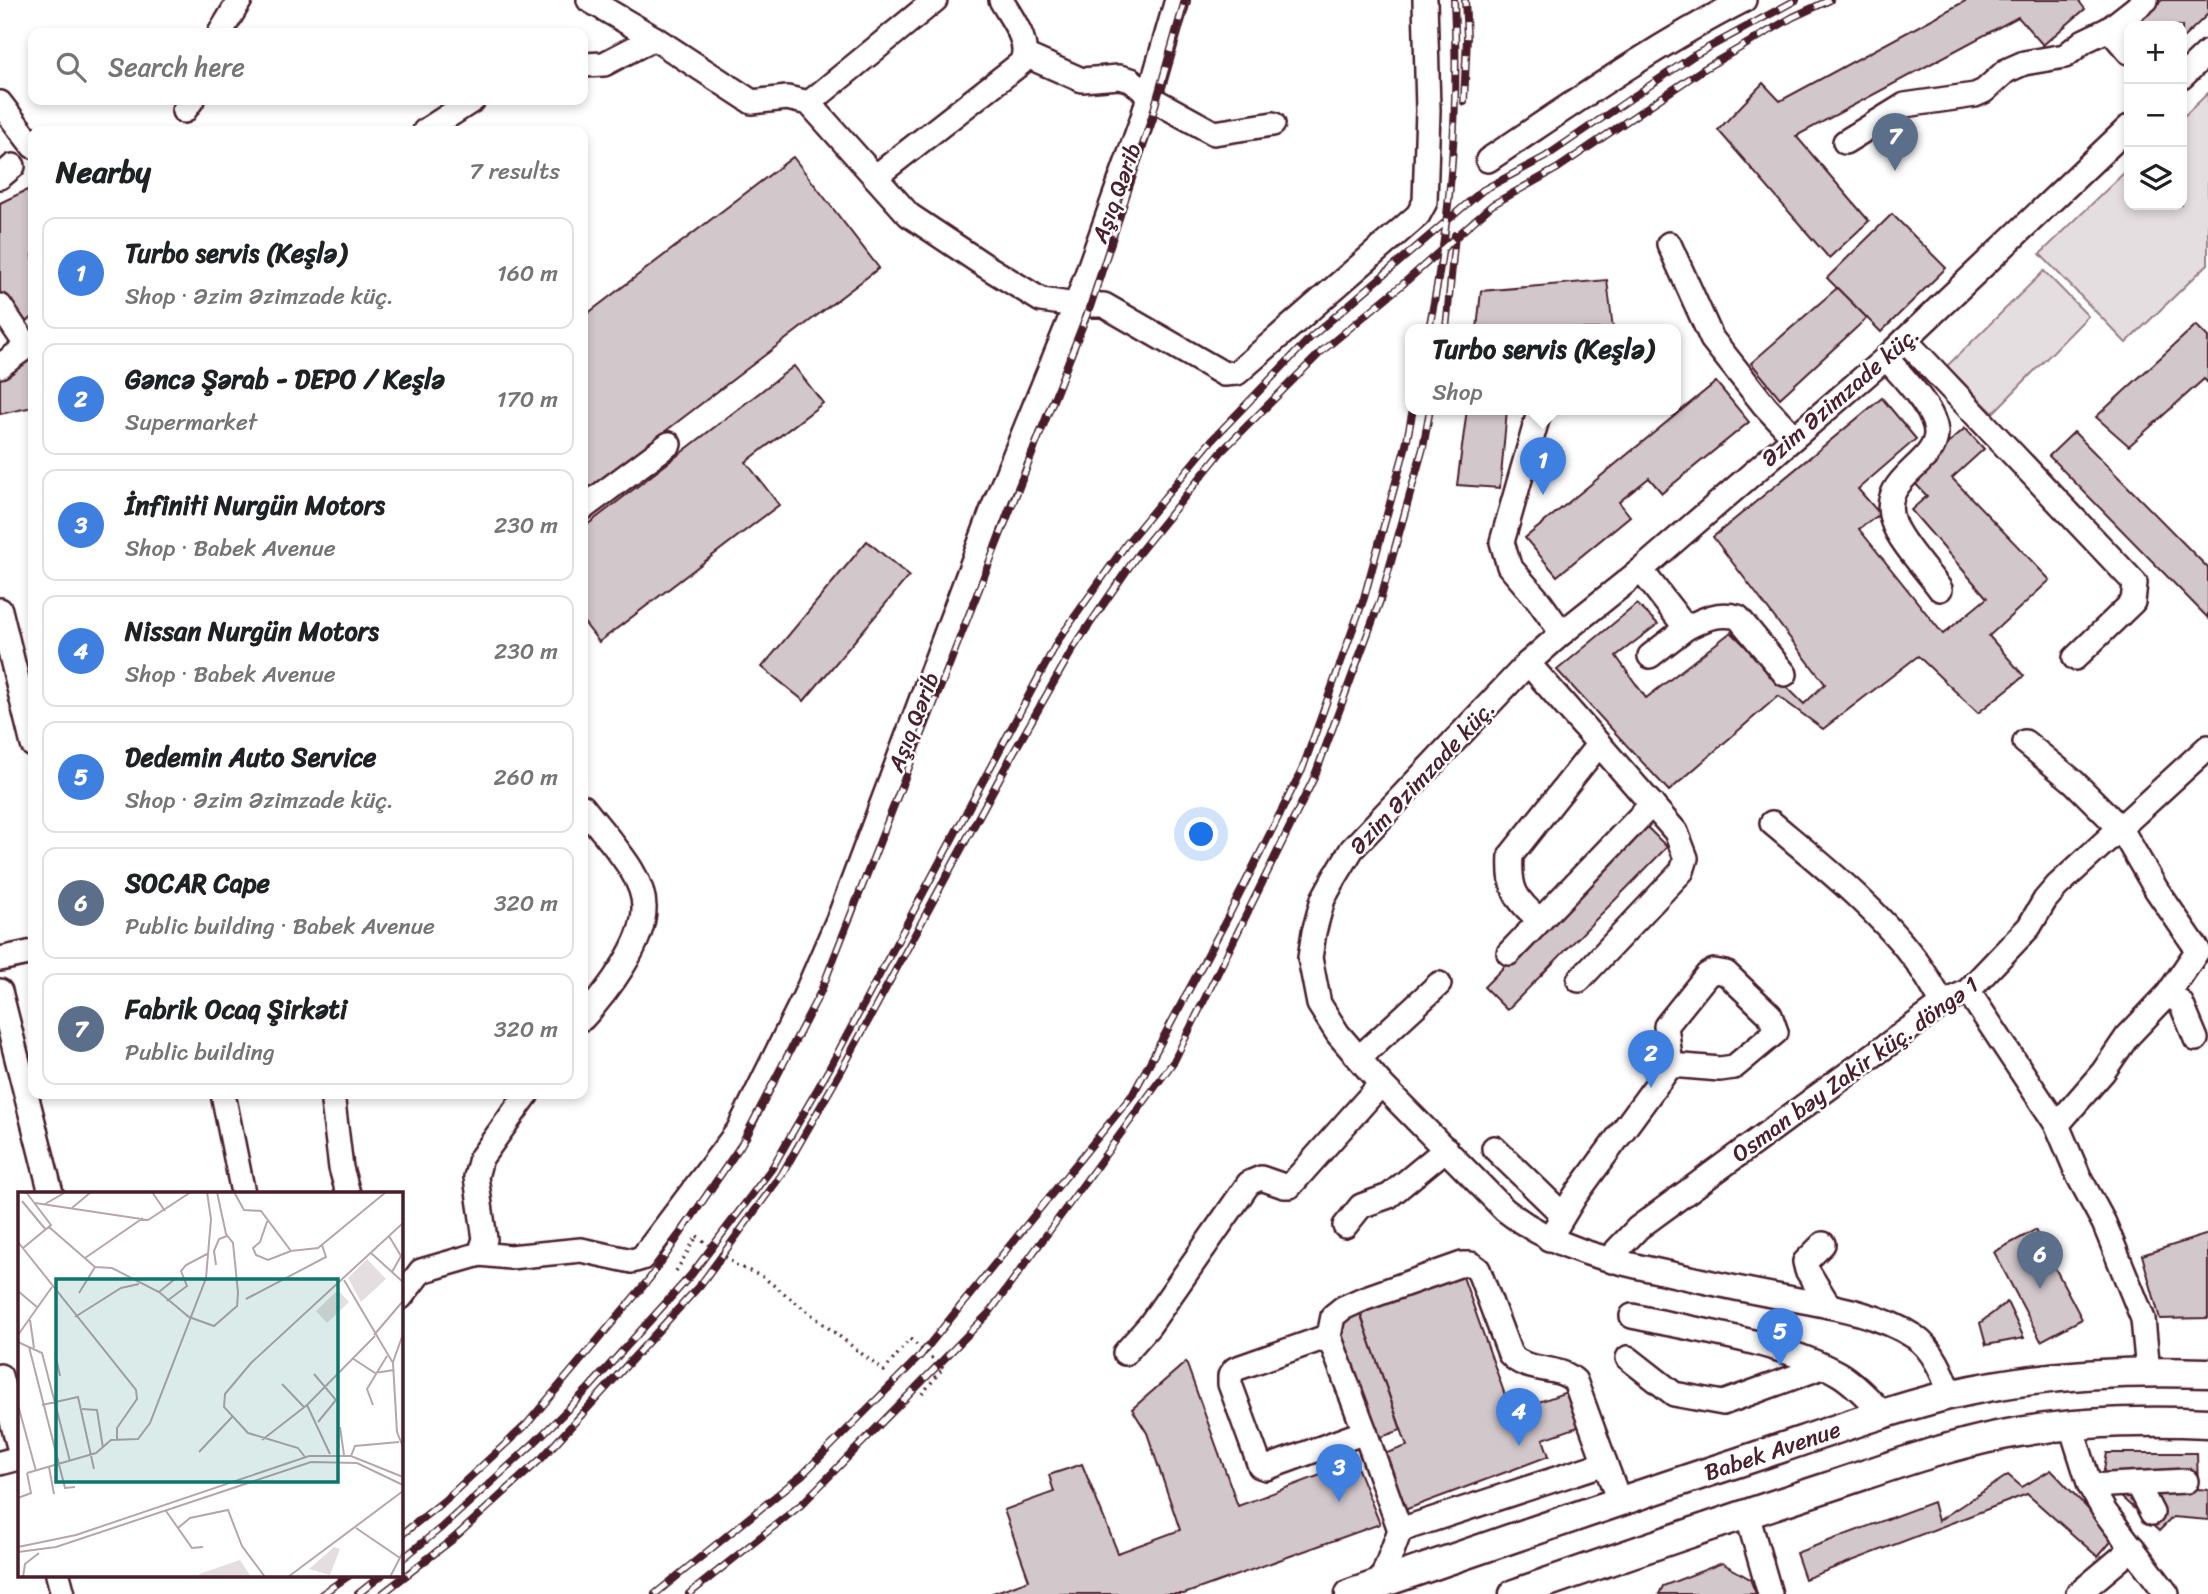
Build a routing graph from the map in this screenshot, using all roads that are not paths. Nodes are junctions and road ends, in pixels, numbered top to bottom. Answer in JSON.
{"nodes":[{"id":1,"x":240,"y":0,"type":"edge"},
{"id":2,"x":589,"y":0,"type":"edge"},
{"id":3,"x":935,"y":0,"type":"edge"},
{"id":4,"x":1002,"y":0,"type":"edge"},
{"id":5,"x":1177,"y":0,"type":"edge"},
{"id":6,"x":1425,"y":0,"type":"edge"},
{"id":7,"x":1744,"y":0,"type":"edge"},
{"id":8,"x":2146,"y":0,"type":"edge"},
{"id":9,"x":223,"y":28,"type":"edge"},
{"id":10,"x":2109,"y":29,"type":"junction"},
{"id":11,"x":654,"y":38,"type":"junction"},
{"id":12,"x":2124,"y":46,"type":"edge"},
{"id":13,"x":2208,"y":52,"type":"edge"},
{"id":14,"x":1025,"y":55,"type":"junction"},
{"id":15,"x":588,"y":65,"type":"edge"},
{"id":16,"x":2187,"y":72,"type":"edge"},
{"id":17,"x":1149,"y":97,"type":"junction"},
{"id":18,"x":0,"y":103,"type":"edge"},
{"id":19,"x":809,"y":103,"type":"junction"},
{"id":20,"x":465,"y":105,"type":"edge"},
{"id":21,"x":1273,"y":124,"type":"dead end"},
{"id":22,"x":433,"y":126,"type":"edge"},
{"id":23,"x":2124,"y":132,"type":"edge"},
{"id":24,"x":28,"y":139,"type":"edge"},
{"id":25,"x":1845,"y":142,"type":"dead end"},
{"id":26,"x":1488,"y":160,"type":"dead end"},
{"id":27,"x":875,"y":177,"type":"junction"},
{"id":28,"x":1669,"y":244,"type":"dead end"},
{"id":29,"x":1076,"y":305,"type":"junction"},
{"id":30,"x":0,"y":306,"type":"edge"},
{"id":31,"x":1905,"y":340,"type":"junction"},
{"id":32,"x":28,"y":341,"type":"edge"},
{"id":33,"x":28,"y":345,"type":"edge"},
{"id":34,"x":1886,"y":358,"type":"junction"},
{"id":35,"x":0,"y":366,"type":"edge"},
{"id":36,"x":1538,"y":415,"type":"edge"},
{"id":37,"x":1793,"y":436,"type":"junction"},
{"id":38,"x":669,"y":444,"type":"dead end"},
{"id":39,"x":588,"y":504,"type":"edge"},
{"id":40,"x":1642,"y":570,"type":"junction"},
{"id":41,"x":1940,"y":589,"type":"dead end"},
{"id":42,"x":0,"y":610,"type":"edge"},
{"id":43,"x":1686,"y":628,"type":"junction"},
{"id":44,"x":1562,"y":633,"type":"junction"},
{"id":45,"x":3,"y":634,"type":"edge"},
{"id":46,"x":1650,"y":656,"type":"dead end"},
{"id":47,"x":2075,"y":658,"type":"dead end"},
{"id":48,"x":1528,"y":663,"type":"junction"},
{"id":49,"x":1785,"y":674,"type":"dead end"},
{"id":50,"x":28,"y":726,"type":"edge"},
{"id":51,"x":2025,"y":742,"type":"dead end"},
{"id":52,"x":1599,"y":744,"type":"junction"},
{"id":53,"x":2208,"y":747,"type":"edge"},
{"id":54,"x":1652,"y":804,"type":"junction"},
{"id":55,"x":588,"y":814,"type":"edge"},
{"id":56,"x":1772,"y":823,"type":"dead end"},
{"id":57,"x":2121,"y":829,"type":"junction"},
{"id":58,"x":1539,"y":920,"type":"junction"},
{"id":59,"x":2203,"y":952,"type":"edge"},
{"id":60,"x":28,"y":953,"type":"edge"},
{"id":61,"x":1509,"y":953,"type":"dead end"},
{"id":62,"x":0,"y":959,"type":"edge"},
{"id":63,"x":1579,"y":980,"type":"dead end"},
{"id":64,"x":1439,"y":984,"type":"dead end"},
{"id":65,"x":0,"y":991,"type":"edge"},
{"id":66,"x":1968,"y":991,"type":"junction"},
{"id":67,"x":2168,"y":994,"type":"junction"},
{"id":68,"x":1943,"y":1004,"type":"junction"},
{"id":69,"x":588,"y":1012,"type":"edge"},
{"id":70,"x":2196,"y":1039,"type":"dead end"},
{"id":71,"x":1359,"y":1058,"type":"junction"},
{"id":72,"x":1671,"y":1065,"type":"junction"},
{"id":73,"x":1381,"y":1084,"type":"junction"},
{"id":74,"x":224,"y":1099,"type":"edge"},
{"id":75,"x":333,"y":1099,"type":"edge"},
{"id":76,"x":523,"y":1099,"type":"edge"},
{"id":77,"x":2057,"y":1125,"type":"junction"},
{"id":78,"x":1494,"y":1148,"type":"dead end"},
{"id":79,"x":1446,"y":1149,"type":"junction"},
{"id":80,"x":51,"y":1192,"type":"edge"},
{"id":81,"x":243,"y":1192,"type":"edge"},
{"id":82,"x":348,"y":1192,"type":"edge"},
{"id":83,"x":1563,"y":1215,"type":"junction"},
{"id":84,"x":1345,"y":1226,"type":"dead end"},
{"id":85,"x":1549,"y":1239,"type":"junction"},
{"id":86,"x":1823,"y":1244,"type":"dead end"},
{"id":87,"x":480,"y":1254,"type":"junction"},
{"id":88,"x":1612,"y":1261,"type":"junction"},
{"id":89,"x":402,"y":1296,"type":"edge"},
{"id":90,"x":1829,"y":1306,"type":"junction"},
{"id":91,"x":1632,"y":1315,"type":"dead end"},
{"id":92,"x":1329,"y":1336,"type":"junction"},
{"id":93,"x":1125,"y":1353,"type":"dead end"},
{"id":94,"x":1628,"y":1358,"type":"dead end"},
{"id":95,"x":1822,"y":1367,"type":"junction"},
{"id":96,"x":2148,"y":1372,"type":"junction"},
{"id":97,"x":2208,"y":1373,"type":"edge"},
{"id":98,"x":0,"y":1376,"type":"edge"},
{"id":99,"x":1951,"y":1395,"type":"junction"},
{"id":100,"x":1884,"y":1414,"type":"junction"},
{"id":101,"x":2208,"y":1423,"type":"edge"},
{"id":102,"x":2071,"y":1426,"type":"junction"},
{"id":103,"x":1365,"y":1432,"type":"junction"},
{"id":104,"x":18,"y":1443,"type":"edge"},
{"id":105,"x":18,"y":1458,"type":"edge"},
{"id":106,"x":0,"y":1463,"type":"edge"},
{"id":107,"x":1605,"y":1463,"type":"junction"},
{"id":108,"x":2186,"y":1481,"type":"dead end"},
{"id":109,"x":2137,"y":1484,"type":"junction"},
{"id":110,"x":2090,"y":1486,"type":"junction"},
{"id":111,"x":1619,"y":1501,"type":"junction"},
{"id":112,"x":2152,"y":1513,"type":"dead end"},
{"id":113,"x":1747,"y":1514,"type":"junction"},
{"id":114,"x":1400,"y":1530,"type":"junction"},
{"id":115,"x":2133,"y":1548,"type":"junction"},
{"id":116,"x":58,"y":1576,"type":"edge"},
{"id":117,"x":1380,"y":1584,"type":"junction"},
{"id":118,"x":64,"y":1594,"type":"edge"},
{"id":119,"x":1350,"y":1594,"type":"edge"},
{"id":120,"x":1514,"y":1594,"type":"edge"},
{"id":121,"x":1770,"y":1594,"type":"edge"},
{"id":122,"x":2078,"y":1594,"type":"edge"},
{"id":123,"x":2167,"y":1594,"type":"edge"}],
"edges":[{"from":1,"to":9,"type":"street"},
{"from":2,"to":11,"type":"street"},
{"from":3,"to":19,"type":"street"},
{"from":4,"to":14,"type":"street"},
{"from":5,"to":17,"type":"street","name":"Aşıq Qərib"},
{"from":6,"to":29,"type":"street"},
{"from":7,"to":26,"type":"street"},
{"from":8,"to":10,"type":"street"},
{"from":10,"to":12,"type":"street"},
{"from":10,"to":25,"type":"street"},
{"from":11,"to":15,"type":"street"},
{"from":11,"to":19,"type":"street"},
{"from":13,"to":16,"type":"street"},
{"from":14,"to":17,"type":"street"},
{"from":14,"to":27,"type":"street"},
{"from":17,"to":21,"type":"street"},
{"from":17,"to":29,"type":"street","name":"Aşıq Qərib"},
{"from":18,"to":24,"type":"street"},
{"from":19,"to":27,"type":"street"},
{"from":20,"to":22,"type":"street"},
{"from":23,"to":31,"type":"street","name":"Əzim Əzimzade küç."},
{"from":27,"to":29,"type":"street"},
{"from":28,"to":37,"type":"street"},
{"from":29,"to":87,"type":"street","name":"Aşıq Qərib"},
{"from":30,"to":32,"type":"street"},
{"from":31,"to":34,"type":"street","name":"Əzim Əzimzade küç."},
{"from":31,"to":47,"type":"street"},
{"from":33,"to":35,"type":"street"},
{"from":34,"to":37,"type":"street","name":"Əzim Əzimzade küç."},
{"from":34,"to":41,"type":"street"},
{"from":36,"to":44,"type":"street"},
{"from":37,"to":40,"type":"street","name":"Əzim Əzimzade küç."},
{"from":38,"to":39,"type":"street"},
{"from":40,"to":43,"type":"street"},
{"from":40,"to":44,"type":"street","name":"Əzim Əzimzade küç."},
{"from":42,"to":45,"type":"street"},
{"from":43,"to":46,"type":"street"},
{"from":43,"to":49,"type":"street"},
{"from":44,"to":48,"type":"street","name":"Əzim Əzimzade küç."},
{"from":45,"to":50,"type":"street"},
{"from":48,"to":52,"type":"street"},
{"from":48,"to":71,"type":"street","name":"Əzim Əzimzade küç."},
{"from":51,"to":57,"type":"street"},
{"from":52,"to":54,"type":"street"},
{"from":52,"to":58,"type":"street"},
{"from":53,"to":57,"type":"street","name":"Osman bəy Zakir küç. döngə 1"},
{"from":54,"to":58,"type":"street"},
{"from":54,"to":63,"type":"street"},
{"from":55,"to":69,"type":"street"},
{"from":56,"to":68,"type":"street"},
{"from":57,"to":59,"type":"street"},
{"from":57,"to":66,"type":"street","name":"Osman bəy Zakir küç. döngə 1"},
{"from":58,"to":61,"type":"street"},
{"from":59,"to":67,"type":"street"},
{"from":60,"to":62,"type":"street"},
{"from":64,"to":71,"type":"street"},
{"from":65,"to":80,"type":"street"},
{"from":66,"to":68,"type":"street","name":"Osman bəy Zakir küç. döngə 1"},
{"from":66,"to":77,"type":"street"},
{"from":67,"to":70,"type":"street"},
{"from":67,"to":77,"type":"street"},
{"from":68,"to":88,"type":"street","name":"Osman bəy Zakir küç. döngə 1"},
{"from":71,"to":73,"type":"street","name":"Əzim Əzimzade küç."},
{"from":72,"to":72,"type":"street"},
{"from":72,"to":83,"type":"street"},
{"from":73,"to":79,"type":"street","name":"Əzim Əzimzade küç."},
{"from":73,"to":93,"type":"street"},
{"from":74,"to":81,"type":"street"},
{"from":75,"to":82,"type":"street"},
{"from":76,"to":87,"type":"street"},
{"from":77,"to":96,"type":"street"},
{"from":78,"to":83,"type":"street"},
{"from":79,"to":84,"type":"street"},
{"from":79,"to":85,"type":"street","name":"Əzim Əzimzade küç."},
{"from":83,"to":85,"type":"street"},
{"from":85,"to":88,"type":"street","name":"Əzim Əzimzade küç."},
{"from":86,"to":90,"type":"street"},
{"from":87,"to":89,"type":"street"},
{"from":88,"to":90,"type":"street","name":"Əzim Əzimzade küç."},
{"from":90,"to":99,"type":"street","name":"Əzim Əzimzade küç."},
{"from":91,"to":95,"type":"street"},
{"from":92,"to":103,"type":"street"},
{"from":92,"to":103,"type":"street"},
{"from":92,"to":107,"type":"street"},
{"from":94,"to":95,"type":"street"},
{"from":95,"to":100,"type":"street"},
{"from":96,"to":97,"type":"main road","name":"Babek Avenue"},
{"from":96,"to":99,"type":"main road","name":"Babek Avenue"},
{"from":98,"to":104,"type":"street"},
{"from":99,"to":100,"type":"main road","name":"Babek Avenue"},
{"from":100,"to":111,"type":"main road","name":"Babek Avenue"},
{"from":101,"to":102,"type":"main road"},
{"from":102,"to":110,"type":"street"},
{"from":102,"to":113,"type":"main road"},
{"from":103,"to":114,"type":"street"},
{"from":105,"to":106,"type":"street"},
{"from":107,"to":111,"type":"street"},
{"from":107,"to":114,"type":"street"},
{"from":108,"to":109,"type":"street"},
{"from":109,"to":110,"type":"street"},
{"from":109,"to":112,"type":"street"},
{"from":110,"to":115,"type":"street"},
{"from":111,"to":117,"type":"main road","name":"Babek Avenue"},
{"from":113,"to":120,"type":"main road"},
{"from":113,"to":121,"type":"street"},
{"from":114,"to":117,"type":"street"},
{"from":115,"to":122,"type":"street"},
{"from":115,"to":123,"type":"street"},
{"from":116,"to":118,"type":"street"},
{"from":117,"to":119,"type":"main road","name":"Babek Avenue"}]}
